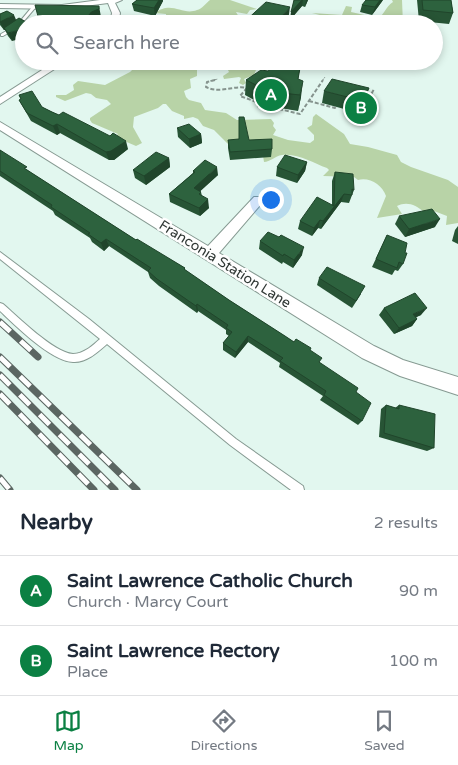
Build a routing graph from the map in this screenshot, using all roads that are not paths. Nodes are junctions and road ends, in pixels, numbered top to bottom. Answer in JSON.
{"nodes":[{"id":1,"x":114,"y":1,"type":"edge"},
{"id":2,"x":0,"y":6,"type":"edge"},
{"id":3,"x":33,"y":8,"type":"junction"},
{"id":4,"x":27,"y":15,"type":"edge"},
{"id":5,"x":116,"y":15,"type":"edge"},
{"id":6,"x":15,"y":28,"type":"edge"},
{"id":7,"x":2,"y":35,"type":"edge"},
{"id":8,"x":48,"y":70,"type":"edge"},
{"id":9,"x":0,"y":100,"type":"edge"},
{"id":10,"x":0,"y":125,"type":"edge"},
{"id":11,"x":258,"y":200,"type":"dead end"},
{"id":12,"x":209,"y":254,"type":"junction"},
{"id":13,"x":0,"y":255,"type":"edge"},
{"id":14,"x":0,"y":306,"type":"edge"},
{"id":15,"x":106,"y":340,"type":"junction"},
{"id":16,"x":458,"y":386,"type":"edge"},
{"id":17,"x":299,"y":490,"type":"edge"}],
"edges":[{"from":1,"to":3,"type":"street"},
{"from":1,"to":5,"type":"street"},
{"from":2,"to":3,"type":"street"},
{"from":3,"to":4,"type":"lane"},
{"from":6,"to":7,"type":"lane"},
{"from":8,"to":9,"type":"street"},
{"from":10,"to":12,"type":"street","name":"Franconia Station Lane"},
{"from":11,"to":12,"type":"street"},
{"from":12,"to":16,"type":"street","name":"Franconia Station Lane"},
{"from":13,"to":15,"type":"lane"},
{"from":14,"to":15,"type":"lane"},
{"from":15,"to":17,"type":"lane"}]}
